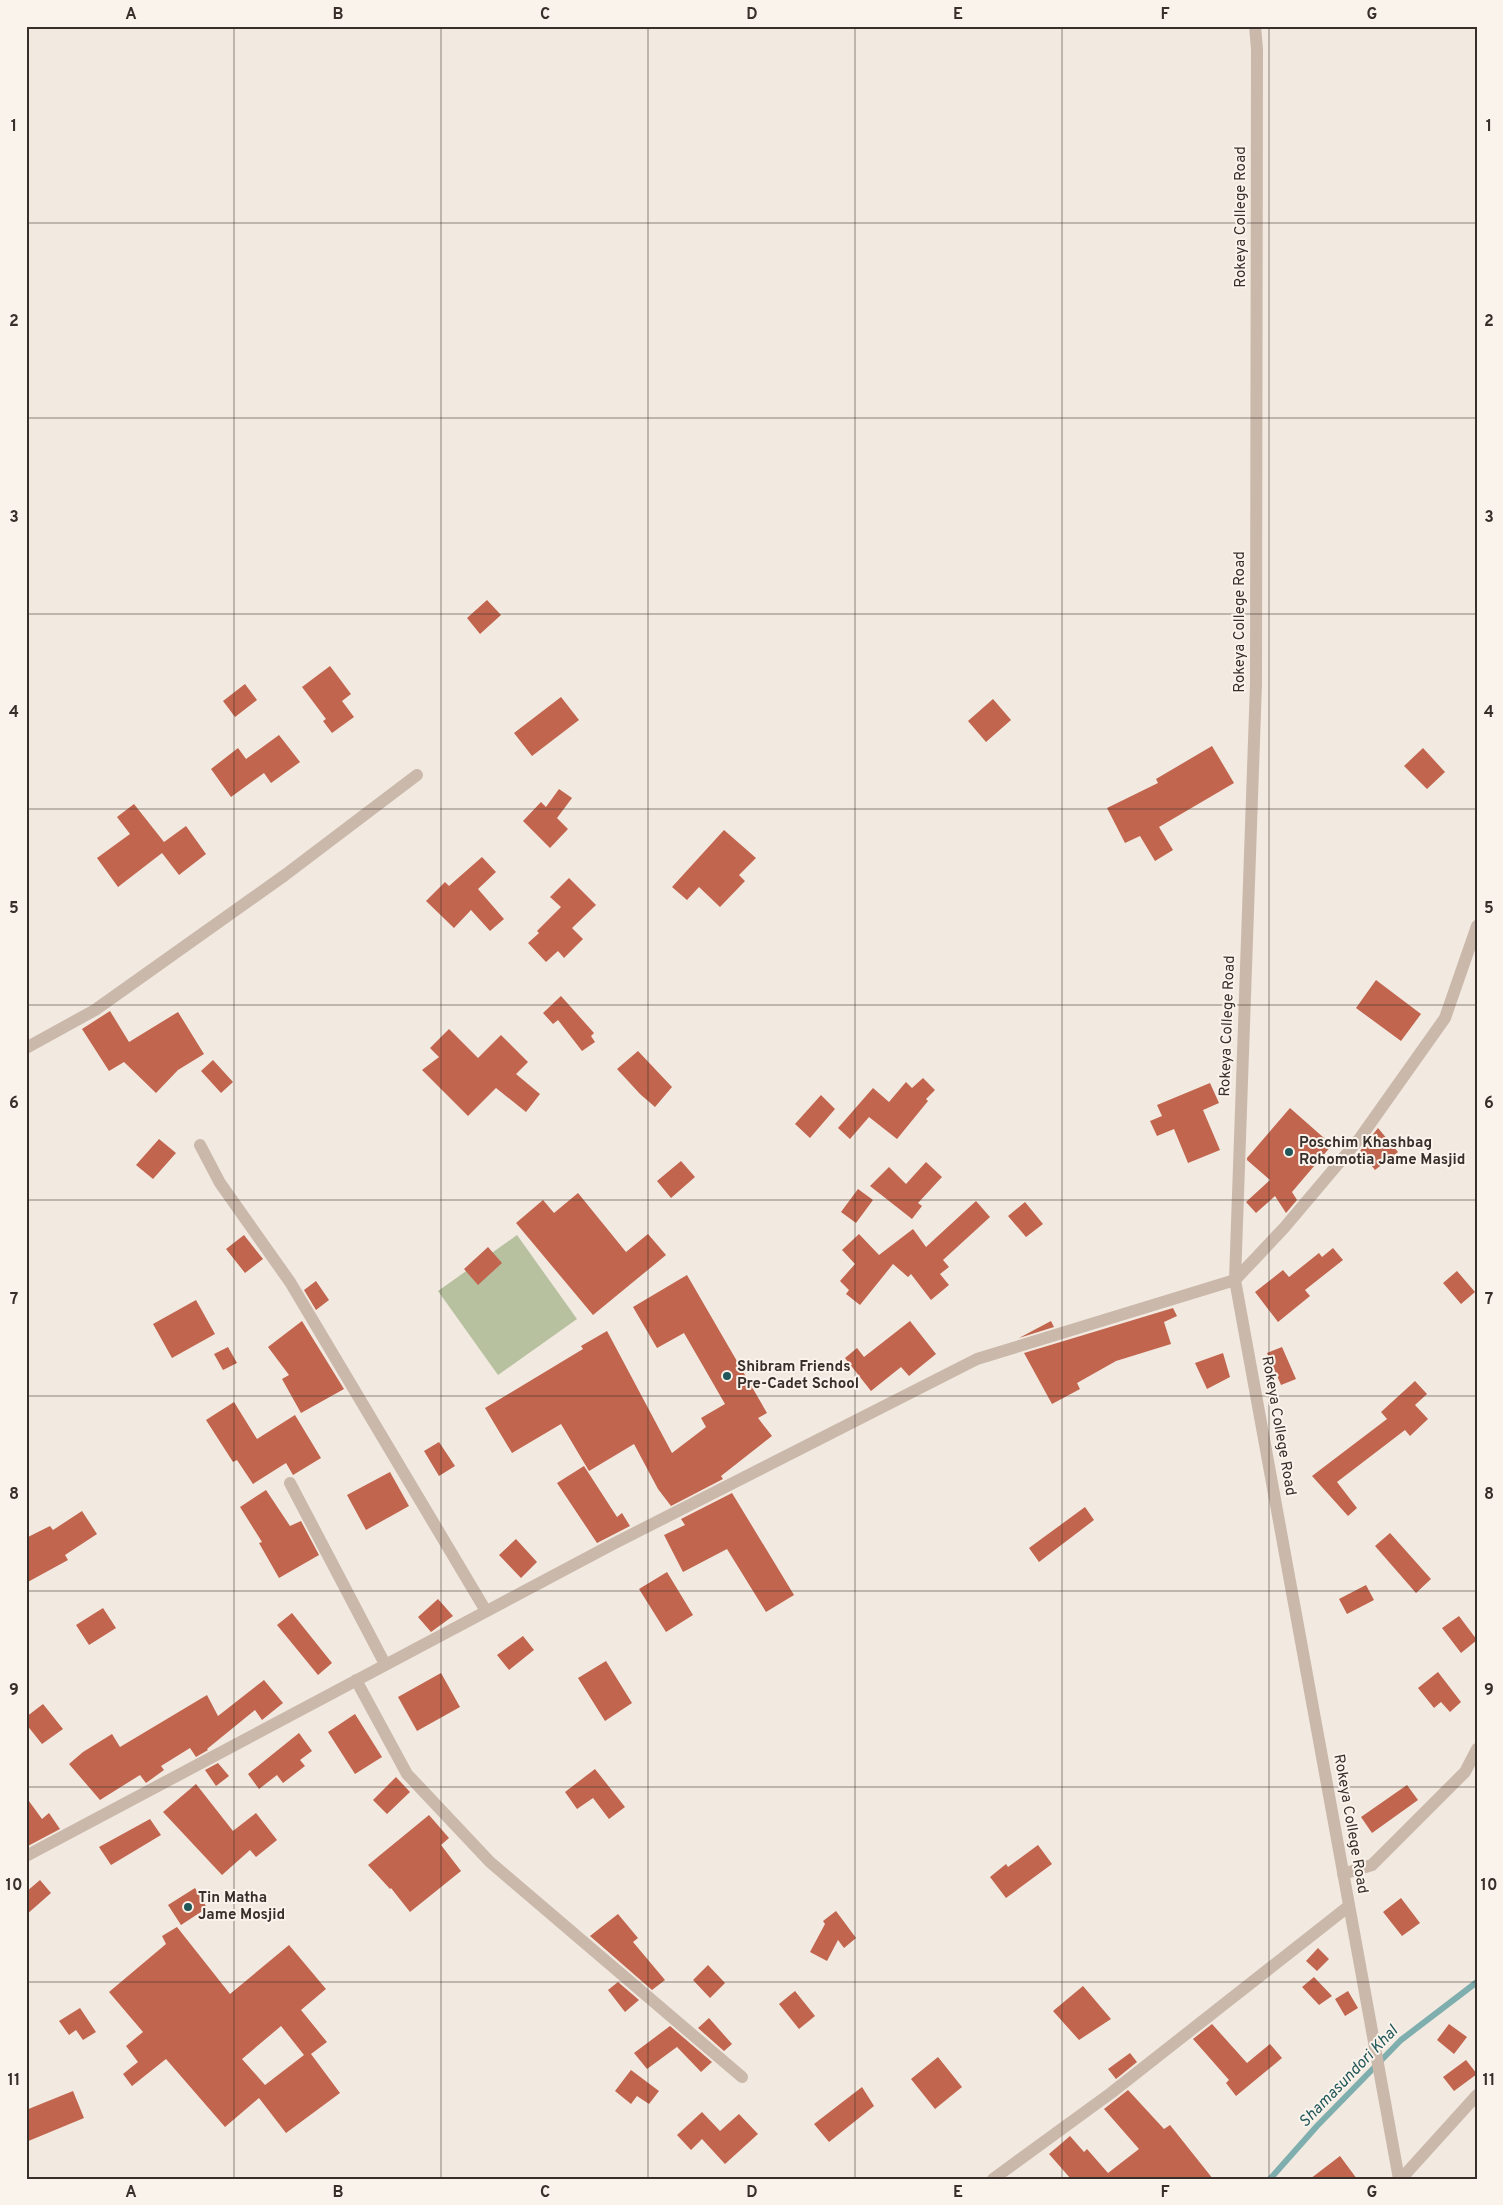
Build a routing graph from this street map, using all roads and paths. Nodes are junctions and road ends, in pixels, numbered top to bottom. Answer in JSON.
{"nodes":[{"id":1,"x":1256,"y":26,"type":"edge"},
{"id":2,"x":417,"y":775,"type":"dead end"},
{"id":3,"x":1477,"y":926,"type":"edge"},
{"id":4,"x":26,"y":1048,"type":"edge"},
{"id":5,"x":200,"y":1145,"type":"dead end"},
{"id":6,"x":1235,"y":1280,"type":"junction"},
{"id":7,"x":290,"y":1483,"type":"dead end"},
{"id":8,"x":486,"y":1611,"type":"junction"},
{"id":9,"x":385,"y":1664,"type":"junction"},
{"id":10,"x":356,"y":1680,"type":"junction"},
{"id":11,"x":1477,"y":1749,"type":"edge"},
{"id":12,"x":26,"y":1856,"type":"edge"},
{"id":13,"x":1343,"y":1874,"type":"junction"},
{"id":14,"x":1349,"y":1906,"type":"junction"},
{"id":15,"x":742,"y":2077,"type":"dead end"},
{"id":16,"x":1477,"y":2095,"type":"edge"},
{"id":17,"x":993,"y":2179,"type":"edge"},
{"id":18,"x":1400,"y":2179,"type":"edge"}],
"edges":[{"from":1,"to":6,"type":"street","name":"Rokeya College Road"},
{"from":2,"to":4,"type":"street"},
{"from":3,"to":6,"type":"street"},
{"from":5,"to":8,"type":"street"},
{"from":6,"to":8,"type":"street"},
{"from":6,"to":13,"type":"street","name":"Rokeya College Road"},
{"from":7,"to":9,"type":"street"},
{"from":8,"to":9,"type":"street"},
{"from":9,"to":10,"type":"street"},
{"from":10,"to":12,"type":"street"},
{"from":10,"to":15,"type":"street"},
{"from":11,"to":13,"type":"street"},
{"from":13,"to":14,"type":"street","name":"Rokeya College Road"},
{"from":14,"to":17,"type":"street"},
{"from":14,"to":18,"type":"street","name":"Rokeya College Road"},
{"from":16,"to":18,"type":"street"}]}
